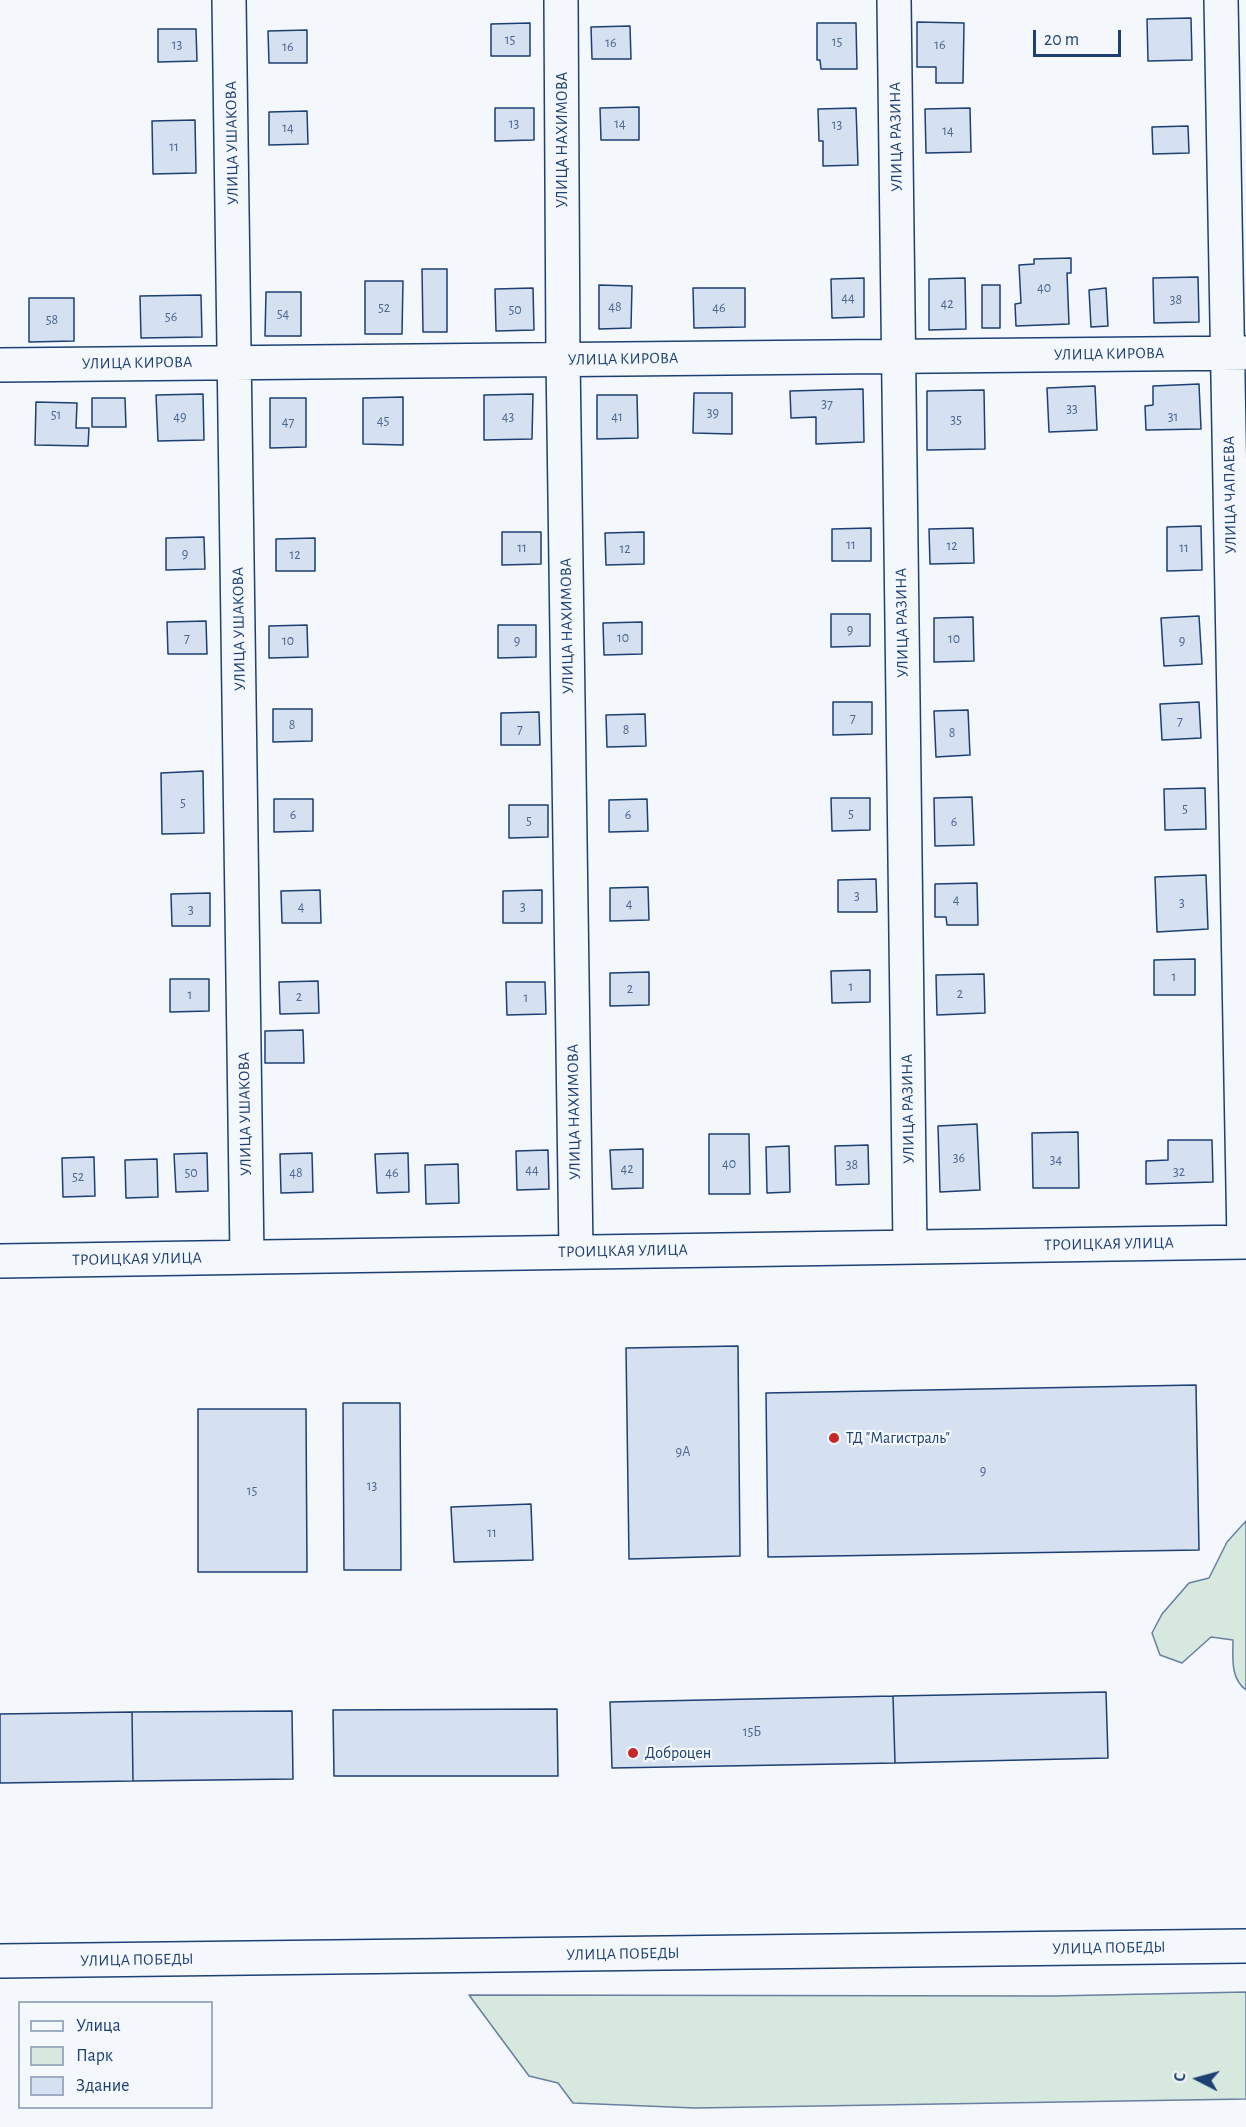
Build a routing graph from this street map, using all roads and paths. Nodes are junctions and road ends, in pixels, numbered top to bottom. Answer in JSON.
{"nodes":[{"id":1,"x":229,"y":0,"type":"edge"},
{"id":2,"x":561,"y":0,"type":"edge"},
{"id":3,"x":894,"y":0,"type":"edge"},
{"id":4,"x":1221,"y":0,"type":"edge"},
{"id":5,"x":1237,"y":353,"type":"edge"},
{"id":6,"x":899,"y":356,"type":"junction"},
{"id":7,"x":563,"y":359,"type":"junction"},
{"id":8,"x":235,"y":362,"type":"junction"},
{"id":9,"x":0,"y":364,"type":"edge"},
{"id":10,"x":1245,"y":1242,"type":"edge"},
{"id":11,"x":910,"y":1247,"type":"junction"},
{"id":12,"x":576,"y":1252,"type":"junction"},
{"id":13,"x":247,"y":1257,"type":"junction"},
{"id":14,"x":0,"y":1261,"type":"edge"},
{"id":15,"x":1246,"y":1946,"type":"edge"},
{"id":16,"x":0,"y":1961,"type":"edge"}],
"edges":[{"from":1,"to":8,"type":"main road","name":"УЛИЦА УШАКОВА"},
{"from":2,"to":7,"type":"main road","name":"УЛИЦА НАХИМОВА"},
{"from":3,"to":6,"type":"main road","name":"УЛИЦА РАЗИНА"},
{"from":4,"to":5,"type":"main road","name":"УЛИЦА ЧАПАЕВА"},
{"from":5,"to":6,"type":"main road","name":"УЛИЦА КИРОВА"},
{"from":5,"to":10,"type":"main road","name":"УЛИЦА ЧАПАЕВА"},
{"from":6,"to":7,"type":"main road","name":"УЛИЦА КИРОВА"},
{"from":6,"to":11,"type":"main road","name":"УЛИЦА РАЗИНА"},
{"from":7,"to":8,"type":"main road","name":"УЛИЦА КИРОВА"},
{"from":7,"to":12,"type":"main road","name":"УЛИЦА НАХИМОВА"},
{"from":8,"to":9,"type":"main road","name":"УЛИЦА КИРОВА"},
{"from":8,"to":13,"type":"main road","name":"УЛИЦА УШАКОВА"},
{"from":10,"to":11,"type":"main road","name":"ТРОИЦКАЯ УЛИЦА"},
{"from":11,"to":12,"type":"main road","name":"ТРОИЦКАЯ УЛИЦА"},
{"from":12,"to":13,"type":"main road","name":"ТРОИЦКАЯ УЛИЦА"},
{"from":13,"to":14,"type":"main road","name":"ТРОИЦКАЯ УЛИЦА"},
{"from":15,"to":16,"type":"main road","name":"УЛИЦА ПОБЕДЫ"}]}
